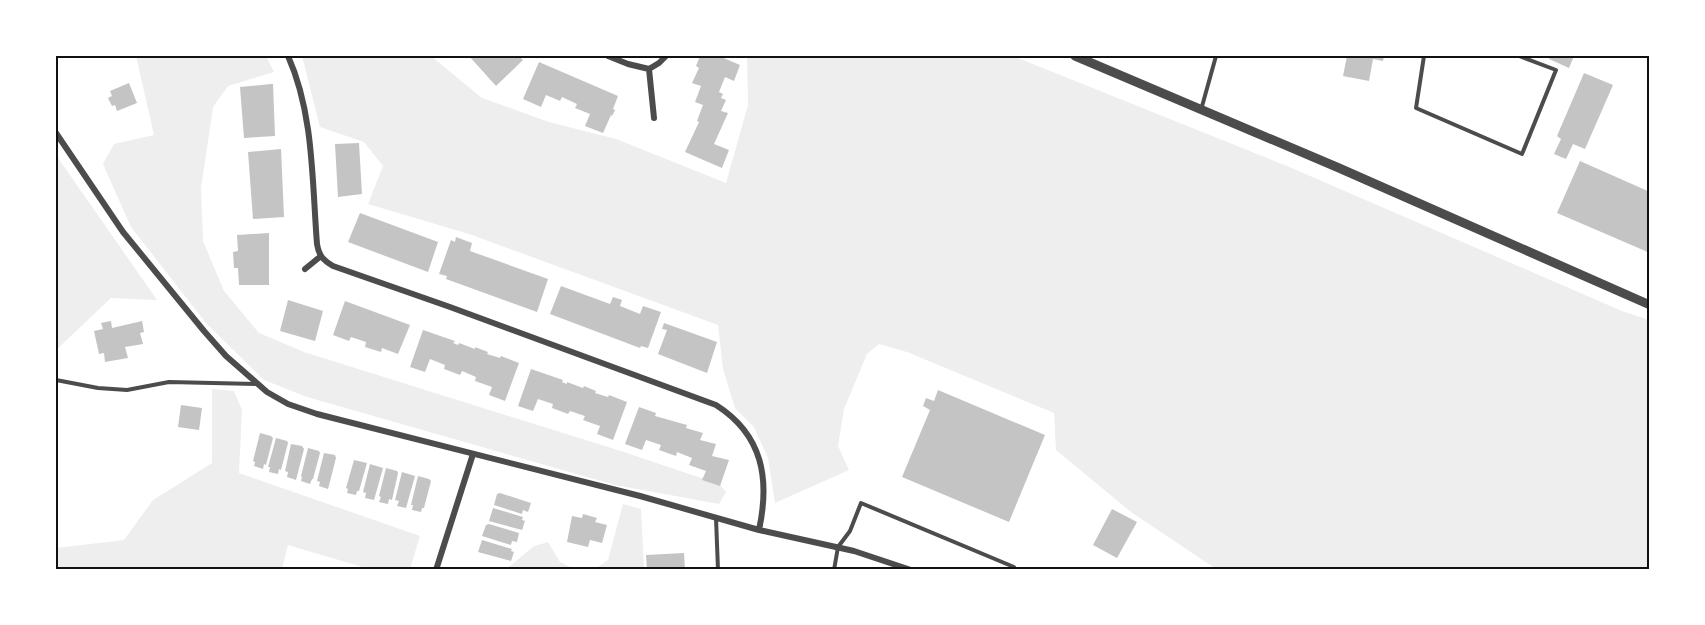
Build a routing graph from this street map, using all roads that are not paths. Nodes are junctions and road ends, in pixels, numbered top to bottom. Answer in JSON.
{"nodes":[{"id":1,"x":288,"y":56,"type":"edge"},
{"id":2,"x":608,"y":56,"type":"edge"},
{"id":3,"x":666,"y":56,"type":"edge"},
{"id":4,"x":1075,"y":56,"type":"edge"},
{"id":5,"x":1216,"y":56,"type":"edge"},
{"id":6,"x":1424,"y":56,"type":"edge"},
{"id":7,"x":1519,"y":56,"type":"edge"},
{"id":8,"x":649,"y":69,"type":"junction"},
{"id":9,"x":1201,"y":110,"type":"junction"},
{"id":10,"x":654,"y":118,"type":"dead end"},
{"id":11,"x":56,"y":133,"type":"edge"},
{"id":12,"x":321,"y":256,"type":"junction"},
{"id":13,"x":305,"y":268,"type":"dead end"},
{"id":14,"x":1650,"y":305,"type":"edge"},
{"id":15,"x":56,"y":380,"type":"edge"},
{"id":16,"x":258,"y":384,"type":"junction"},
{"id":17,"x":473,"y":454,"type":"junction"},
{"id":18,"x":716,"y":518,"type":"junction"},
{"id":19,"x":759,"y":530,"type":"junction"},
{"id":20,"x":837,"y":547,"type":"junction"},
{"id":21,"x":436,"y":570,"type":"edge"},
{"id":22,"x":718,"y":570,"type":"edge"},
{"id":23,"x":834,"y":570,"type":"edge"},
{"id":24,"x":911,"y":570,"type":"edge"},
{"id":25,"x":1013,"y":570,"type":"edge"}],
"edges":[{"from":1,"to":12,"type":"street"},
{"from":2,"to":8,"type":"street"},
{"from":3,"to":8,"type":"street"},
{"from":4,"to":9,"type":"street"},
{"from":5,"to":9,"type":"lane"},
{"from":6,"to":7,"type":"lane"},
{"from":8,"to":10,"type":"street"},
{"from":9,"to":14,"type":"street"},
{"from":11,"to":16,"type":"street"},
{"from":12,"to":13,"type":"street"},
{"from":12,"to":19,"type":"street"},
{"from":15,"to":16,"type":"lane"},
{"from":16,"to":17,"type":"street"},
{"from":17,"to":18,"type":"street"},
{"from":17,"to":21,"type":"street"},
{"from":18,"to":19,"type":"street"},
{"from":18,"to":22,"type":"lane"},
{"from":19,"to":20,"type":"street"},
{"from":20,"to":23,"type":"lane"},
{"from":20,"to":24,"type":"street"},
{"from":20,"to":25,"type":"lane"}]}
